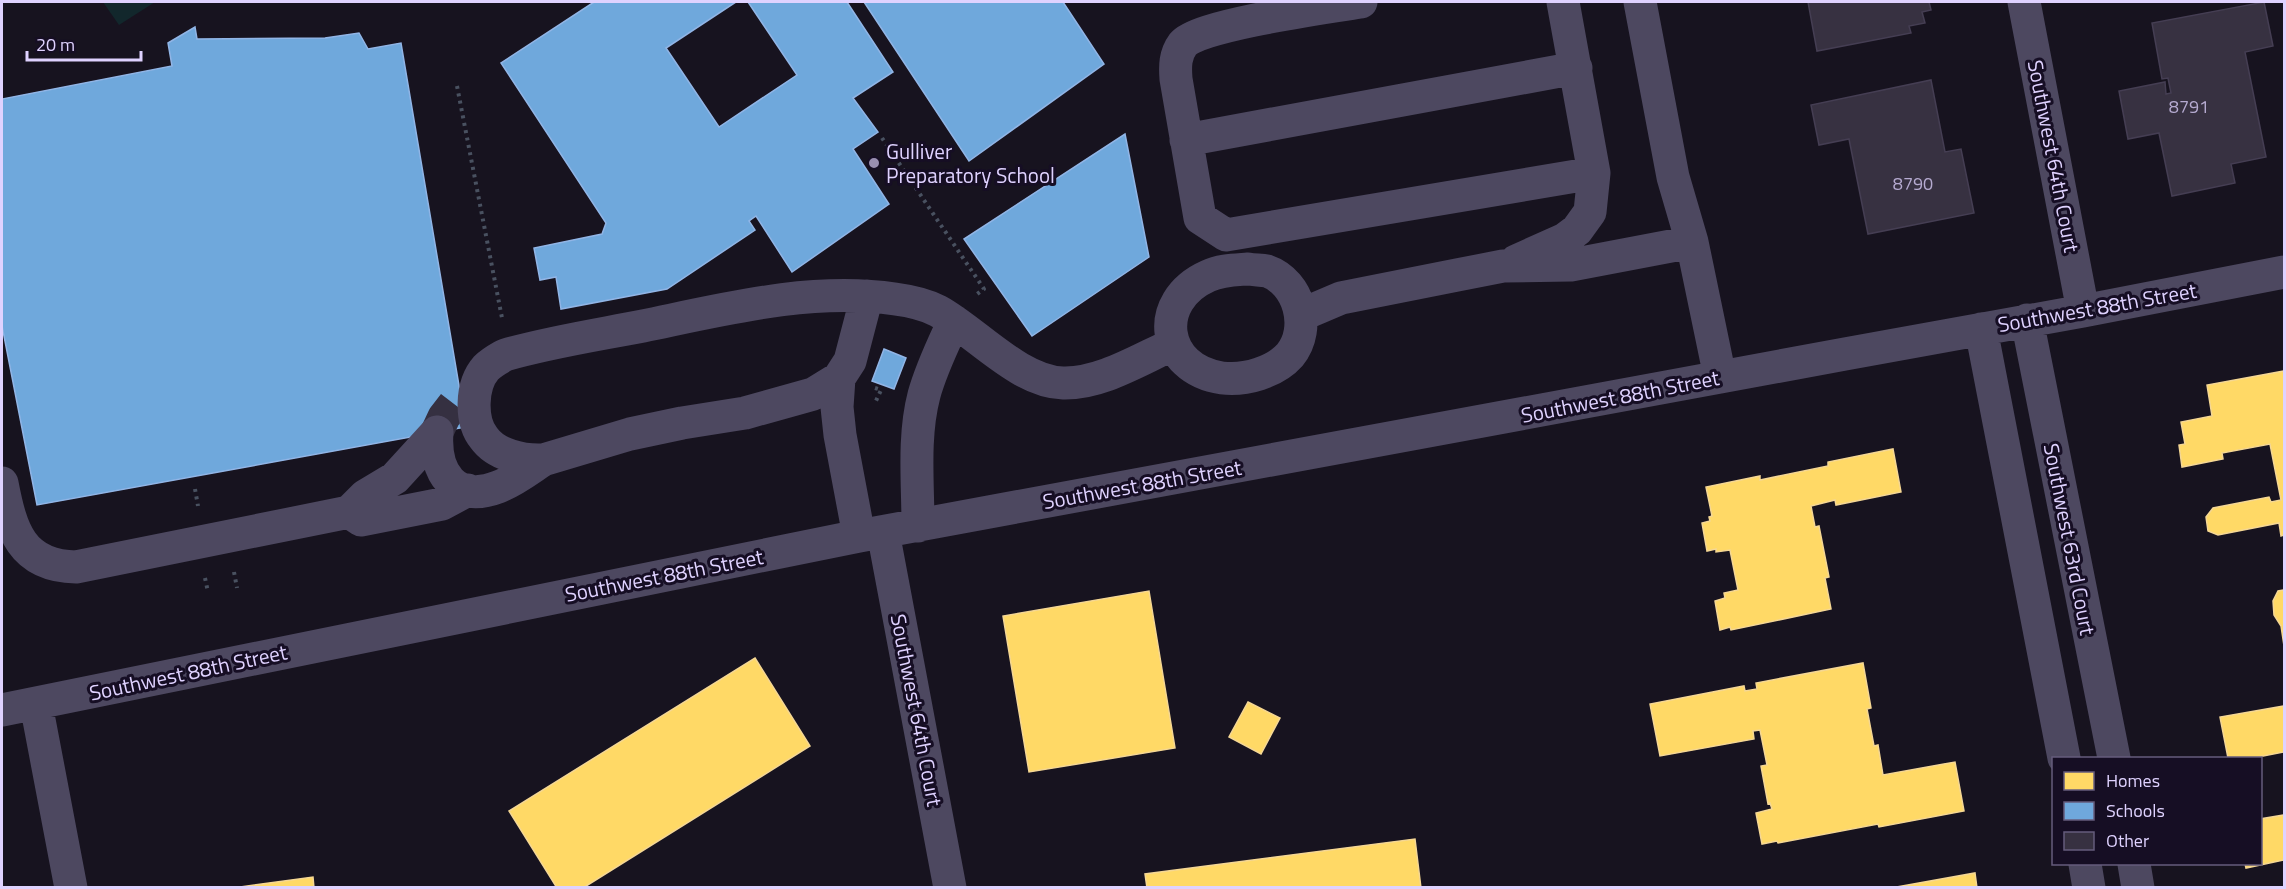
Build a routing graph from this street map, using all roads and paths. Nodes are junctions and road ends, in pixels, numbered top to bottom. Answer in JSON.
{"nodes":[{"id":1,"x":1360,"y":2,"type":"edge"},
{"id":2,"x":1563,"y":2,"type":"edge"},
{"id":3,"x":1640,"y":2,"type":"edge"},
{"id":4,"x":2024,"y":2,"type":"edge"},
{"id":5,"x":1576,"y":68,"type":"junction"},
{"id":6,"x":457,"y":86,"type":"dead end"},
{"id":7,"x":882,"y":138,"type":"dead end"},
{"id":8,"x":1186,"y":140,"type":"junction"},
{"id":9,"x":1594,"y":173,"type":"junction"},
{"id":10,"x":1226,"y":235,"type":"junction"},
{"id":11,"x":1692,"y":242,"type":"junction"},
{"id":12,"x":1503,"y":266,"type":"junction"},
{"id":13,"x":1228,"y":270,"type":"junction"},
{"id":14,"x":2284,"y":272,"type":"edge"},
{"id":15,"x":867,"y":296,"type":"junction"},
{"id":16,"x":964,"y":309,"type":"junction"},
{"id":17,"x":2084,"y":311,"type":"junction"},
{"id":18,"x":1301,"y":315,"type":"junction"},
{"id":19,"x":2027,"y":320,"type":"junction"},
{"id":20,"x":504,"y":327,"type":"dead end"},
{"id":21,"x":1981,"y":329,"type":"junction"},
{"id":22,"x":1174,"y":344,"type":"junction"},
{"id":23,"x":1720,"y":377,"type":"junction"},
{"id":24,"x":853,"y":381,"type":"junction"},
{"id":25,"x":875,"y":410,"type":"dead end"},
{"id":26,"x":543,"y":460,"type":"junction"},
{"id":27,"x":2,"y":483,"type":"edge"},
{"id":28,"x":195,"y":489,"type":"dead end"},
{"id":29,"x":468,"y":490,"type":"junction"},
{"id":30,"x":349,"y":512,"type":"junction"},
{"id":31,"x":199,"y":514,"type":"dead end"},
{"id":32,"x":918,"y":526,"type":"junction"},
{"id":33,"x":871,"y":534,"type":"junction"},
{"id":34,"x":36,"y":704,"type":"junction"},
{"id":35,"x":2,"y":710,"type":"edge"},
{"id":36,"x":2064,"y":757,"type":"edge"},
{"id":37,"x":2114,"y":757,"type":"edge"},
{"id":38,"x":2085,"y":865,"type":"edge"},
{"id":39,"x":2134,"y":865,"type":"edge"},
{"id":40,"x":71,"y":888,"type":"edge"},
{"id":41,"x":950,"y":888,"type":"edge"},
{"id":42,"x":2090,"y":888,"type":"edge"},
{"id":43,"x":2138,"y":888,"type":"edge"}],
"edges":[{"from":1,"to":8,"type":"street"},
{"from":2,"to":5,"type":"street"},
{"from":3,"to":11,"type":"street"},
{"from":4,"to":17,"type":"street","name":"Southwest 64th Court"},
{"from":5,"to":8,"type":"street"},
{"from":5,"to":9,"type":"street"},
{"from":6,"to":20,"type":"path"},
{"from":7,"to":16,"type":"path"},
{"from":8,"to":10,"type":"street"},
{"from":9,"to":10,"type":"street"},
{"from":9,"to":12,"type":"street"},
{"from":10,"to":13,"type":"street"},
{"from":11,"to":12,"type":"street"},
{"from":11,"to":23,"type":"street"},
{"from":12,"to":18,"type":"street"},
{"from":13,"to":18,"type":"street"},
{"from":13,"to":22,"type":"street"},
{"from":14,"to":17,"type":"street","name":"Southwest 88th Street"},
{"from":15,"to":16,"type":"street"},
{"from":15,"to":24,"type":"street"},
{"from":15,"to":26,"type":"street"},
{"from":16,"to":22,"type":"street"},
{"from":16,"to":32,"type":"street"},
{"from":17,"to":19,"type":"street","name":"Southwest 88th Street"},
{"from":18,"to":22,"type":"street"},
{"from":19,"to":21,"type":"street","name":"Southwest 88th Street"},
{"from":19,"to":37,"type":"street","name":"Southwest 63rd Court"},
{"from":21,"to":23,"type":"street","name":"Southwest 88th Street"},
{"from":21,"to":36,"type":"street"},
{"from":23,"to":32,"type":"street","name":"Southwest 88th Street"},
{"from":24,"to":25,"type":"path"},
{"from":24,"to":26,"type":"street"},
{"from":24,"to":33,"type":"street","name":"Southwest 64th Court"},
{"from":26,"to":29,"type":"street"},
{"from":27,"to":30,"type":"street"},
{"from":28,"to":31,"type":"path"},
{"from":29,"to":30,"type":"street"},
{"from":29,"to":30,"type":"street"},
{"from":32,"to":33,"type":"street","name":"Southwest 88th Street"},
{"from":33,"to":34,"type":"street","name":"Southwest 88th Street"},
{"from":33,"to":41,"type":"street","name":"Southwest 64th Court"},
{"from":34,"to":35,"type":"street","name":"Southwest 88th Street"},
{"from":34,"to":40,"type":"street"},
{"from":38,"to":42,"type":"street"},
{"from":39,"to":43,"type":"street"}]}
